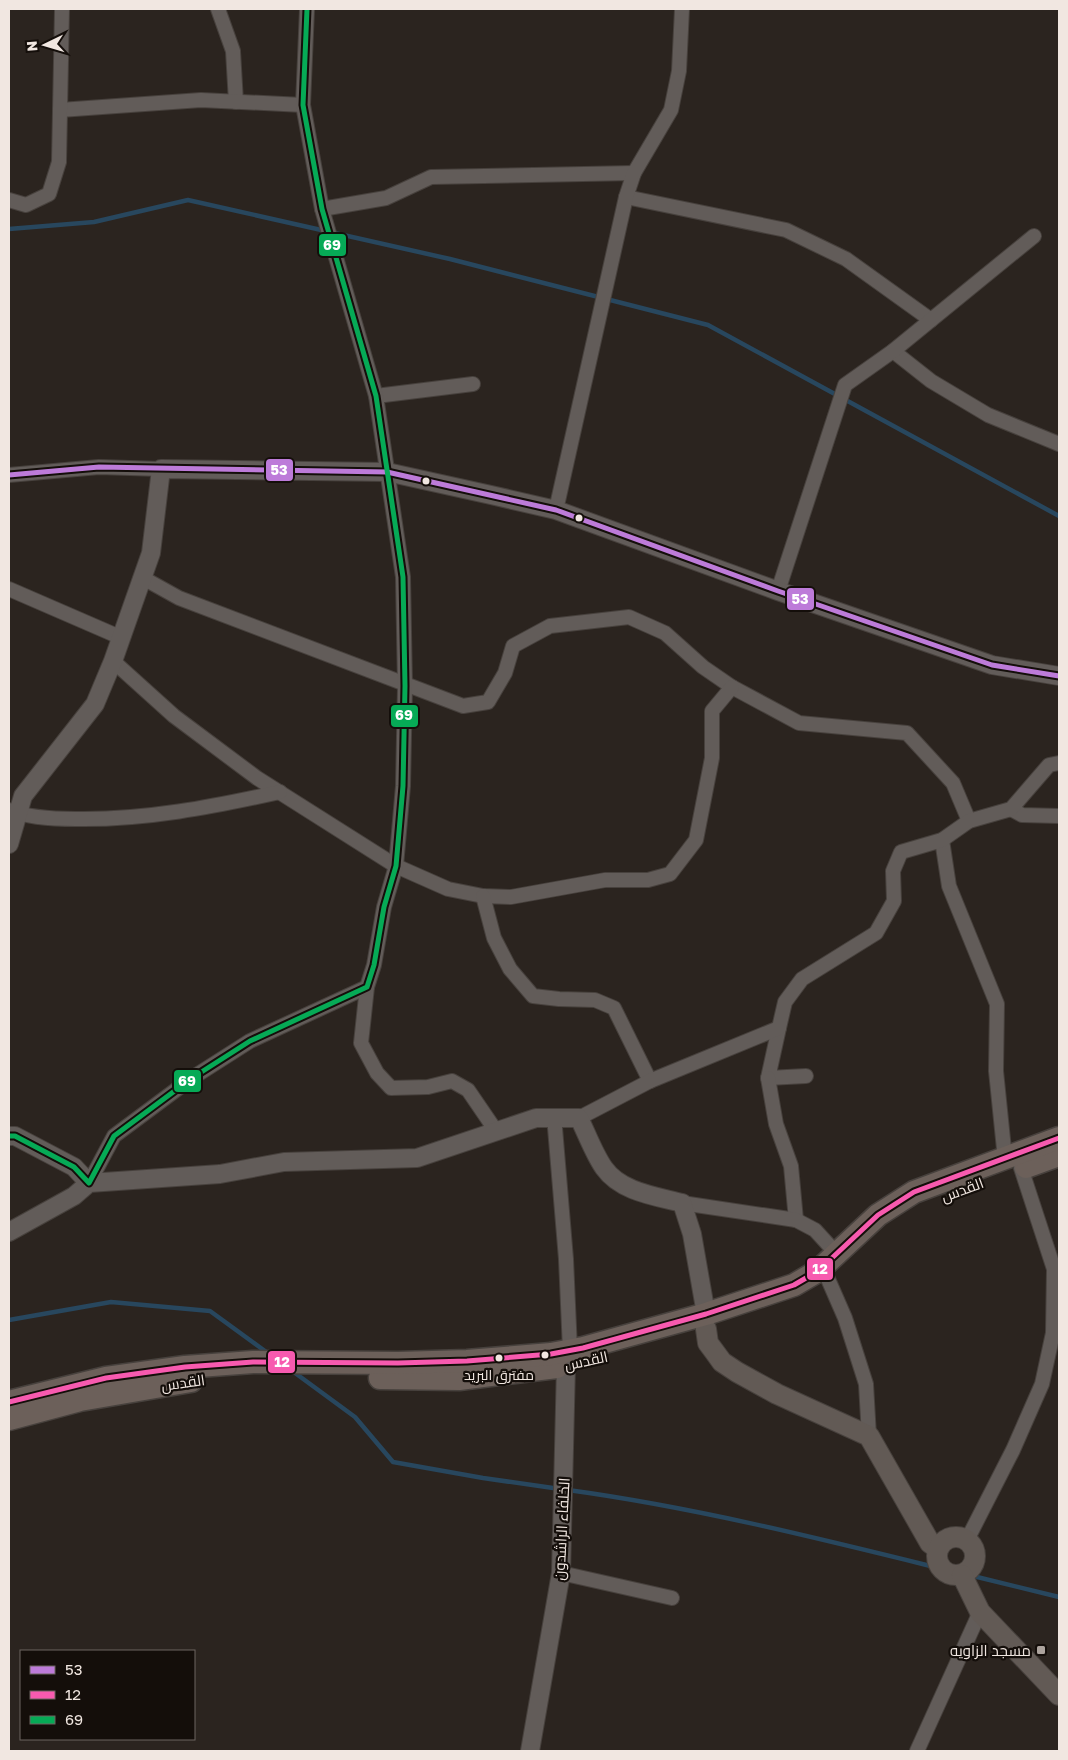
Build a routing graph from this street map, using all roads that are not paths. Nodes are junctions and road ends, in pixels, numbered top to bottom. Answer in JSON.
{"nodes":[{"id":1,"x":62,"y":9,"type":"edge"},
{"id":2,"x":218,"y":9,"type":"edge"},
{"id":3,"x":307,"y":9,"type":"edge"},
{"id":4,"x":682,"y":9,"type":"edge"},
{"id":5,"x":236,"y":102,"type":"junction"},
{"id":6,"x":303,"y":105,"type":"junction"},
{"id":7,"x":60,"y":110,"type":"junction"},
{"id":8,"x":634,"y":173,"type":"junction"},
{"id":9,"x":626,"y":197,"type":"junction"},
{"id":10,"x":9,"y":200,"type":"edge"},
{"id":11,"x":322,"y":209,"type":"junction"},
{"id":12,"x":1034,"y":236,"type":"dead end"},
{"id":13,"x":931,"y":320,"type":"junction"},
{"id":14,"x":893,"y":351,"type":"junction"},
{"id":15,"x":473,"y":384,"type":"dead end"},
{"id":16,"x":376,"y":396,"type":"junction"},
{"id":17,"x":1059,"y":444,"type":"edge"},
{"id":18,"x":161,"y":469,"type":"junction"},
{"id":19,"x":386,"y":472,"type":"junction"},
{"id":20,"x":9,"y":475,"type":"edge"},
{"id":21,"x":556,"y":510,"type":"junction"},
{"id":22,"x":143,"y":578,"type":"junction"},
{"id":23,"x":9,"y":590,"type":"edge"},
{"id":24,"x":778,"y":591,"type":"junction"},
{"id":25,"x":122,"y":638,"type":"junction"},
{"id":26,"x":113,"y":661,"type":"junction"},
{"id":27,"x":1059,"y":676,"type":"edge"},
{"id":28,"x":405,"y":686,"type":"junction"},
{"id":29,"x":732,"y":687,"type":"junction"},
{"id":30,"x":1059,"y":763,"type":"edge"},
{"id":31,"x":280,"y":792,"type":"junction"},
{"id":32,"x":1010,"y":808,"type":"junction"},
{"id":33,"x":14,"y":812,"type":"edge"},
{"id":34,"x":1059,"y":816,"type":"edge"},
{"id":35,"x":969,"y":821,"type":"junction"},
{"id":36,"x":942,"y":840,"type":"junction"},
{"id":37,"x":9,"y":844,"type":"edge"},
{"id":38,"x":396,"y":866,"type":"junction"},
{"id":39,"x":483,"y":896,"type":"junction"},
{"id":40,"x":367,"y":987,"type":"junction"},
{"id":41,"x":779,"y":1028,"type":"junction"},
{"id":42,"x":806,"y":1076,"type":"dead end"},
{"id":43,"x":768,"y":1078,"type":"junction"},
{"id":44,"x":650,"y":1081,"type":"junction"},
{"id":45,"x":554,"y":1116,"type":"junction"},
{"id":46,"x":579,"y":1118,"type":"junction"},
{"id":47,"x":496,"y":1130,"type":"junction"},
{"id":48,"x":9,"y":1136,"type":"edge"},
{"id":49,"x":1059,"y":1138,"type":"edge"},
{"id":50,"x":1059,"y":1155,"type":"edge"},
{"id":51,"x":1013,"y":1164,"type":"junction"},
{"id":52,"x":89,"y":1183,"type":"junction"},
{"id":53,"x":682,"y":1202,"type":"junction"},
{"id":54,"x":796,"y":1220,"type":"junction"},
{"id":55,"x":9,"y":1232,"type":"edge"},
{"id":56,"x":836,"y":1253,"type":"junction"},
{"id":57,"x":828,"y":1279,"type":"junction"},
{"id":58,"x":706,"y":1321,"type":"junction"},
{"id":59,"x":567,"y":1355,"type":"junction"},
{"id":60,"x":9,"y":1402,"type":"edge"},
{"id":61,"x":9,"y":1419,"type":"edge"},
{"id":62,"x":869,"y":1436,"type":"junction"},
{"id":63,"x":967,"y":1540,"type":"junction"},
{"id":64,"x":938,"y":1549,"type":"junction"},
{"id":65,"x":561,"y":1573,"type":"junction"},
{"id":66,"x":962,"y":1575,"type":"junction"},
{"id":67,"x":672,"y":1598,"type":"dead end"},
{"id":68,"x":980,"y":1612,"type":"junction"},
{"id":69,"x":1059,"y":1694,"type":"edge"},
{"id":70,"x":530,"y":1751,"type":"edge"},
{"id":71,"x":917,"y":1751,"type":"edge"}],
"edges":[{"from":1,"to":7,"type":"street"},
{"from":2,"to":5,"type":"street"},
{"from":3,"to":6,"type":"street"},
{"from":4,"to":8,"type":"street"},
{"from":5,"to":6,"type":"street"},
{"from":5,"to":7,"type":"street"},
{"from":6,"to":11,"type":"street"},
{"from":7,"to":10,"type":"street"},
{"from":8,"to":9,"type":"street"},
{"from":8,"to":11,"type":"street"},
{"from":9,"to":13,"type":"street"},
{"from":9,"to":21,"type":"street"},
{"from":11,"to":16,"type":"street"},
{"from":12,"to":13,"type":"street"},
{"from":13,"to":14,"type":"street"},
{"from":14,"to":17,"type":"street"},
{"from":14,"to":24,"type":"street"},
{"from":15,"to":16,"type":"street"},
{"from":16,"to":19,"type":"street"},
{"from":18,"to":19,"type":"street"},
{"from":18,"to":20,"type":"street"},
{"from":18,"to":22,"type":"street"},
{"from":19,"to":21,"type":"street"},
{"from":19,"to":28,"type":"street"},
{"from":21,"to":24,"type":"street"},
{"from":22,"to":25,"type":"street"},
{"from":22,"to":28,"type":"street"},
{"from":23,"to":25,"type":"street"},
{"from":24,"to":27,"type":"street"},
{"from":25,"to":26,"type":"street"},
{"from":26,"to":31,"type":"street"},
{"from":26,"to":33,"type":"street"},
{"from":28,"to":29,"type":"street"},
{"from":28,"to":38,"type":"street"},
{"from":29,"to":35,"type":"street"},
{"from":29,"to":39,"type":"street"},
{"from":30,"to":32,"type":"street"},
{"from":31,"to":33,"type":"street"},
{"from":31,"to":38,"type":"street"},
{"from":32,"to":34,"type":"street"},
{"from":32,"to":35,"type":"street"},
{"from":33,"to":37,"type":"street"},
{"from":35,"to":36,"type":"street"},
{"from":36,"to":41,"type":"street"},
{"from":36,"to":51,"type":"street"},
{"from":38,"to":39,"type":"street"},
{"from":38,"to":40,"type":"street"},
{"from":39,"to":44,"type":"street"},
{"from":40,"to":47,"type":"street"},
{"from":40,"to":52,"type":"street"},
{"from":41,"to":43,"type":"street"},
{"from":41,"to":44,"type":"street"},
{"from":42,"to":43,"type":"street"},
{"from":43,"to":54,"type":"street"},
{"from":44,"to":46,"type":"street"},
{"from":45,"to":46,"type":"street"},
{"from":45,"to":47,"type":"street"},
{"from":45,"to":59,"type":"street"},
{"from":46,"to":53,"type":"street"},
{"from":47,"to":52,"type":"street"},
{"from":48,"to":52,"type":"street"},
{"from":49,"to":51,"type":"main road","name":"القدس"},
{"from":50,"to":51,"type":"main road","name":"القدس"},
{"from":51,"to":56,"type":"main road","name":"القدس"},
{"from":51,"to":57,"type":"main road","name":"القدس"},
{"from":51,"to":63,"type":"street"},
{"from":52,"to":55,"type":"street"},
{"from":53,"to":54,"type":"street"},
{"from":53,"to":58,"type":"street"},
{"from":54,"to":56,"type":"street"},
{"from":56,"to":58,"type":"main road","name":"القدس"},
{"from":57,"to":58,"type":"main road","name":"القدس"},
{"from":57,"to":62,"type":"street"},
{"from":58,"to":59,"type":"main road","name":"القدس"},
{"from":58,"to":62,"type":"main road"},
{"from":59,"to":60,"type":"main road","name":"القدس"},
{"from":59,"to":61,"type":"main road","name":"القدس"},
{"from":59,"to":65,"type":"street","name":"الخلفاء الراشدون"},
{"from":62,"to":64,"type":"main road"},
{"from":63,"to":64,"type":"main road"},
{"from":63,"to":66,"type":"main road"},
{"from":64,"to":66,"type":"main road"},
{"from":65,"to":67,"type":"street"},
{"from":65,"to":70,"type":"street","name":"الخلفاء الراشدون"},
{"from":66,"to":68,"type":"main road"},
{"from":68,"to":69,"type":"main road"},
{"from":68,"to":71,"type":"street"}]}
